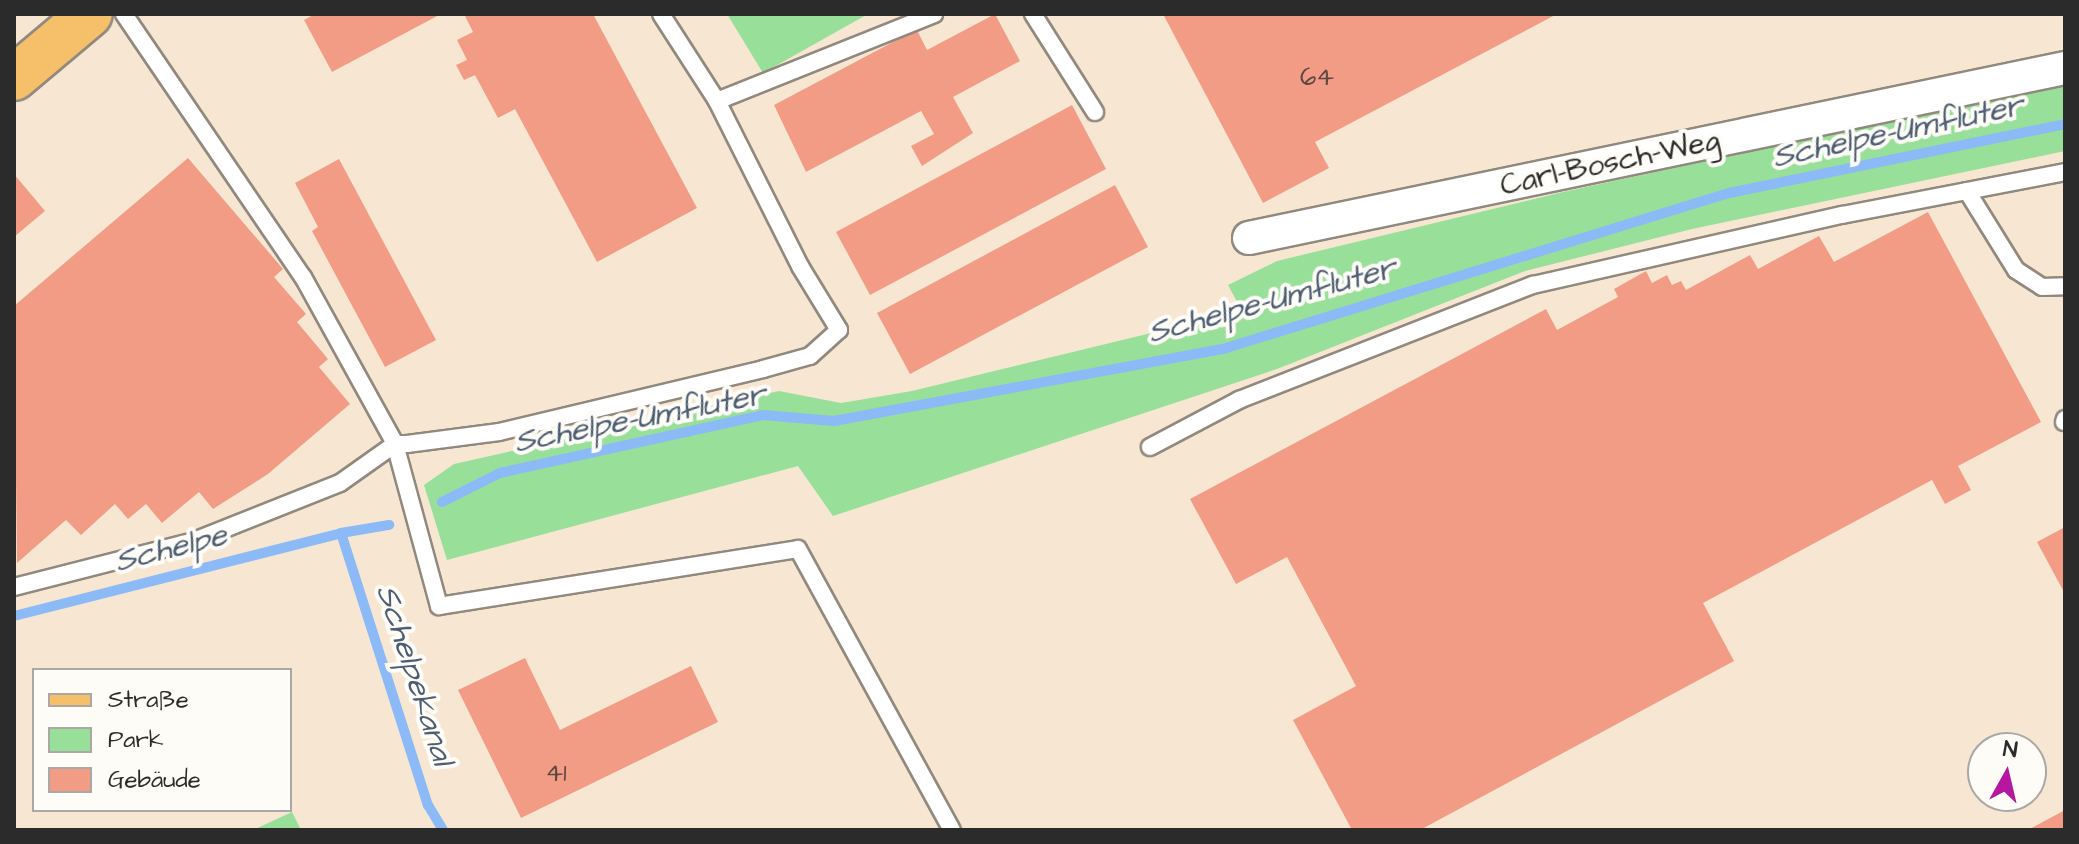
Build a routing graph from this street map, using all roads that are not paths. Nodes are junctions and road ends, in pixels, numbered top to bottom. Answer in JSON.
{"nodes":[{"id":1,"x":90,"y":14,"type":"edge"},
{"id":2,"x":124,"y":14,"type":"edge"},
{"id":3,"x":661,"y":14,"type":"edge"},
{"id":4,"x":934,"y":14,"type":"edge"},
{"id":5,"x":1033,"y":14,"type":"edge"},
{"id":6,"x":2065,"y":68,"type":"edge"},
{"id":7,"x":14,"y":78,"type":"edge"},
{"id":8,"x":717,"y":101,"type":"junction"},
{"id":9,"x":1095,"y":112,"type":"dead end"},
{"id":10,"x":2065,"y":172,"type":"edge"},
{"id":11,"x":1967,"y":191,"type":"junction"},
{"id":12,"x":1249,"y":238,"type":"dead end"},
{"id":13,"x":2065,"y":286,"type":"edge"},
{"id":14,"x":395,"y":444,"type":"junction"},
{"id":15,"x":1150,"y":447,"type":"dead end"},
{"id":16,"x":14,"y":587,"type":"edge"},
{"id":17,"x":952,"y":830,"type":"edge"}],
"edges":[{"from":1,"to":7,"type":"main road"},
{"from":2,"to":14,"type":"lane"},
{"from":3,"to":8,"type":"lane"},
{"from":4,"to":8,"type":"lane"},
{"from":5,"to":9,"type":"lane"},
{"from":6,"to":12,"type":"street","name":"Carl-Bosch-Weg"},
{"from":8,"to":14,"type":"lane"},
{"from":10,"to":11,"type":"lane"},
{"from":11,"to":13,"type":"lane"},
{"from":11,"to":15,"type":"lane"},
{"from":14,"to":16,"type":"lane"},
{"from":14,"to":17,"type":"lane"}]}
